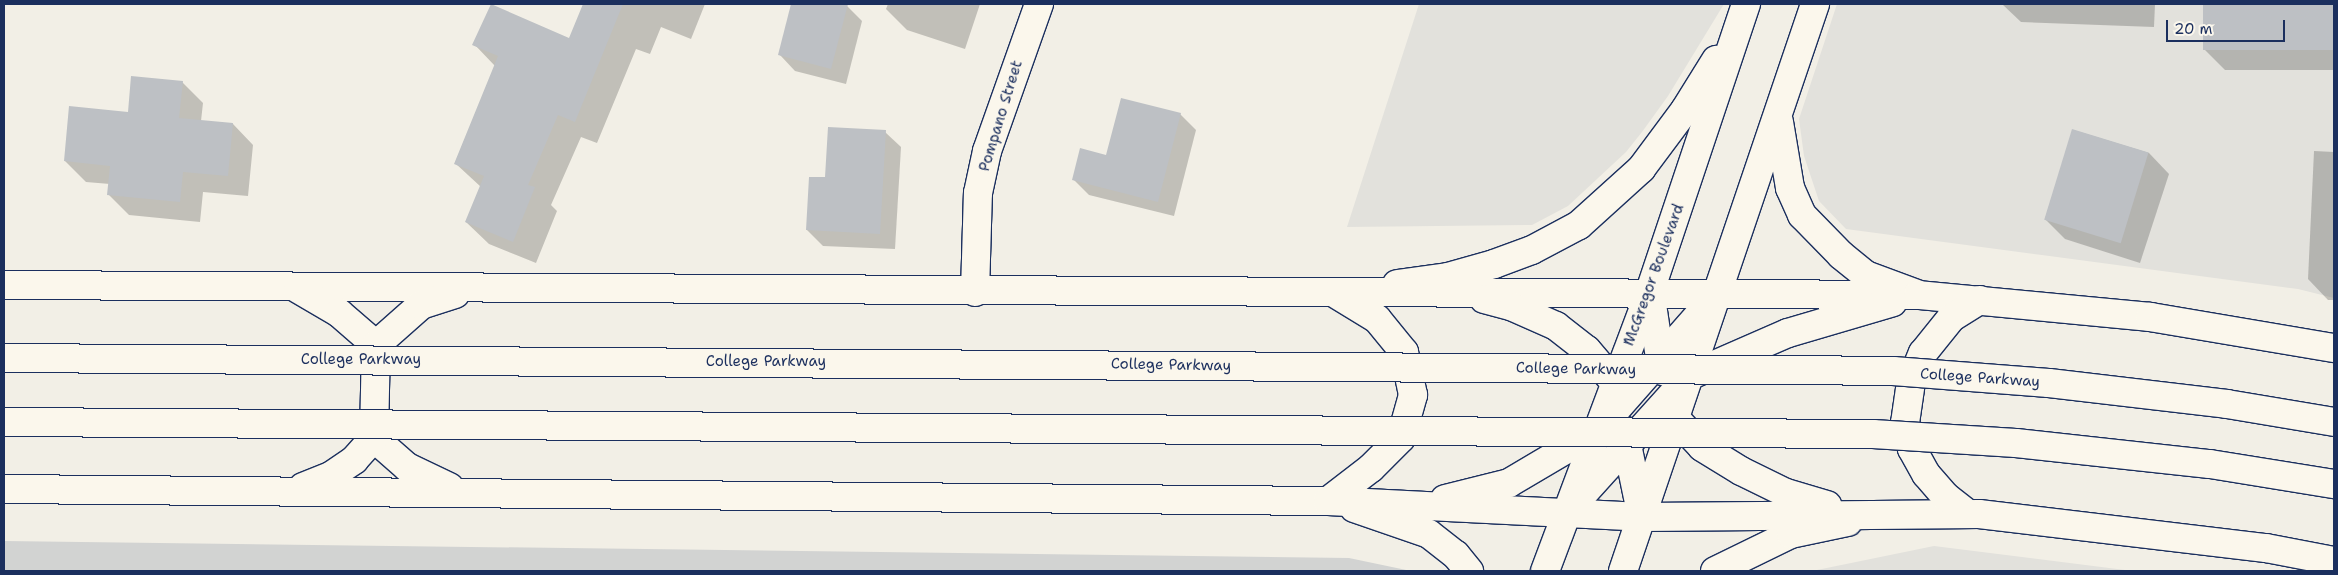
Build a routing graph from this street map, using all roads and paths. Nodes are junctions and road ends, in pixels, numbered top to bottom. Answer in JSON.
{"nodes":[{"id":1,"x":1039,"y":4,"type":"edge"},
{"id":2,"x":1815,"y":4,"type":"edge"},
{"id":3,"x":1744,"y":11,"type":"edge"},
{"id":4,"x":1778,"y":116,"type":"junction"},
{"id":5,"x":4,"y":285,"type":"edge"},
{"id":6,"x":294,"y":287,"type":"junction"},
{"id":7,"x":472,"y":288,"type":"junction"},
{"id":8,"x":1449,"y":290,"type":"junction"},
{"id":9,"x":1650,"y":291,"type":"junction"},
{"id":10,"x":975,"y":292,"type":"junction"},
{"id":11,"x":1719,"y":292,"type":"junction"},
{"id":12,"x":1336,"y":294,"type":"junction"},
{"id":13,"x":1918,"y":295,"type":"junction"},
{"id":14,"x":1980,"y":300,"type":"junction"},
{"id":15,"x":376,"y":345,"type":"junction"},
{"id":16,"x":2334,"y":348,"type":"edge"},
{"id":17,"x":4,"y":358,"type":"edge"},
{"id":18,"x":1660,"y":359,"type":"junction"},
{"id":19,"x":1689,"y":376,"type":"junction"},
{"id":20,"x":1617,"y":394,"type":"junction"},
{"id":21,"x":1671,"y":409,"type":"junction"},
{"id":22,"x":4,"y":422,"type":"edge"},
{"id":23,"x":2334,"y":422,"type":"edge"},
{"id":24,"x":1597,"y":431,"type":"junction"},
{"id":25,"x":374,"y":438,"type":"junction"},
{"id":26,"x":1626,"y":444,"type":"junction"},
{"id":27,"x":2334,"y":484,"type":"edge"},
{"id":28,"x":4,"y":489,"type":"edge"},
{"id":29,"x":292,"y":491,"type":"junction"},
{"id":30,"x":464,"y":493,"type":"junction"},
{"id":31,"x":1328,"y":500,"type":"junction"},
{"id":32,"x":1419,"y":505,"type":"junction"},
{"id":33,"x":1852,"y":513,"type":"junction"},
{"id":34,"x":1916,"y":513,"type":"junction"},
{"id":35,"x":1564,"y":514,"type":"junction"},
{"id":36,"x":1968,"y":514,"type":"junction"},
{"id":37,"x":1642,"y":516,"type":"junction"},
{"id":38,"x":2334,"y":561,"type":"edge"},
{"id":39,"x":1469,"y":571,"type":"edge"},
{"id":40,"x":1545,"y":571,"type":"edge"},
{"id":41,"x":1623,"y":571,"type":"edge"},
{"id":42,"x":1715,"y":571,"type":"edge"}],
"edges":[{"from":1,"to":10,"type":"main road","name":"Pompano Street"},
{"from":2,"to":4,"type":"main road"},
{"from":3,"to":9,"type":"main road","name":"McGregor Boulevard"},
{"from":3,"to":12,"type":"main road"},
{"from":4,"to":11,"type":"main road"},
{"from":4,"to":13,"type":"main road"},
{"from":5,"to":6,"type":"main road"},
{"from":6,"to":7,"type":"main road"},
{"from":6,"to":15,"type":"main road"},
{"from":7,"to":10,"type":"main road"},
{"from":7,"to":15,"type":"main road"},
{"from":8,"to":9,"type":"main road"},
{"from":8,"to":12,"type":"main road"},
{"from":8,"to":20,"type":"main road"},
{"from":9,"to":11,"type":"main road"},
{"from":9,"to":18,"type":"main road"},
{"from":9,"to":20,"type":"main road","name":"McGregor Boulevard"},
{"from":10,"to":12,"type":"main road"},
{"from":11,"to":13,"type":"main road"},
{"from":11,"to":18,"type":"main road"},
{"from":11,"to":19,"type":"main road"},
{"from":12,"to":31,"type":"main road"},
{"from":13,"to":14,"type":"main road"},
{"from":13,"to":19,"type":"main road"},
{"from":14,"to":16,"type":"main road"},
{"from":14,"to":36,"type":"main road"},
{"from":15,"to":25,"type":"main road"},
{"from":17,"to":23,"type":"main road","name":"College Parkway","bridge":true},
{"from":18,"to":20,"type":"main road"},
{"from":18,"to":21,"type":"main road"},
{"from":19,"to":21,"type":"main road"},
{"from":20,"to":24,"type":"main road"},
{"from":20,"to":26,"type":"main road"},
{"from":21,"to":26,"type":"main road"},
{"from":21,"to":33,"type":"main road"},
{"from":21,"to":37,"type":"main road"},
{"from":22,"to":27,"type":"main road","bridge":true},
{"from":24,"to":32,"type":"main road"},
{"from":24,"to":35,"type":"main road"},
{"from":25,"to":29,"type":"main road"},
{"from":25,"to":30,"type":"main road"},
{"from":26,"to":35,"type":"main road"},
{"from":26,"to":37,"type":"main road"},
{"from":28,"to":29,"type":"main road"},
{"from":29,"to":30,"type":"main road"},
{"from":30,"to":31,"type":"main road"},
{"from":31,"to":32,"type":"main road"},
{"from":31,"to":39,"type":"main road"},
{"from":32,"to":35,"type":"main road"},
{"from":33,"to":34,"type":"main road"},
{"from":33,"to":37,"type":"main road"},
{"from":34,"to":36,"type":"main road"},
{"from":34,"to":42,"type":"main road"},
{"from":35,"to":37,"type":"main road"},
{"from":35,"to":40,"type":"main road"},
{"from":36,"to":38,"type":"main road"},
{"from":37,"to":41,"type":"main road"}]}
